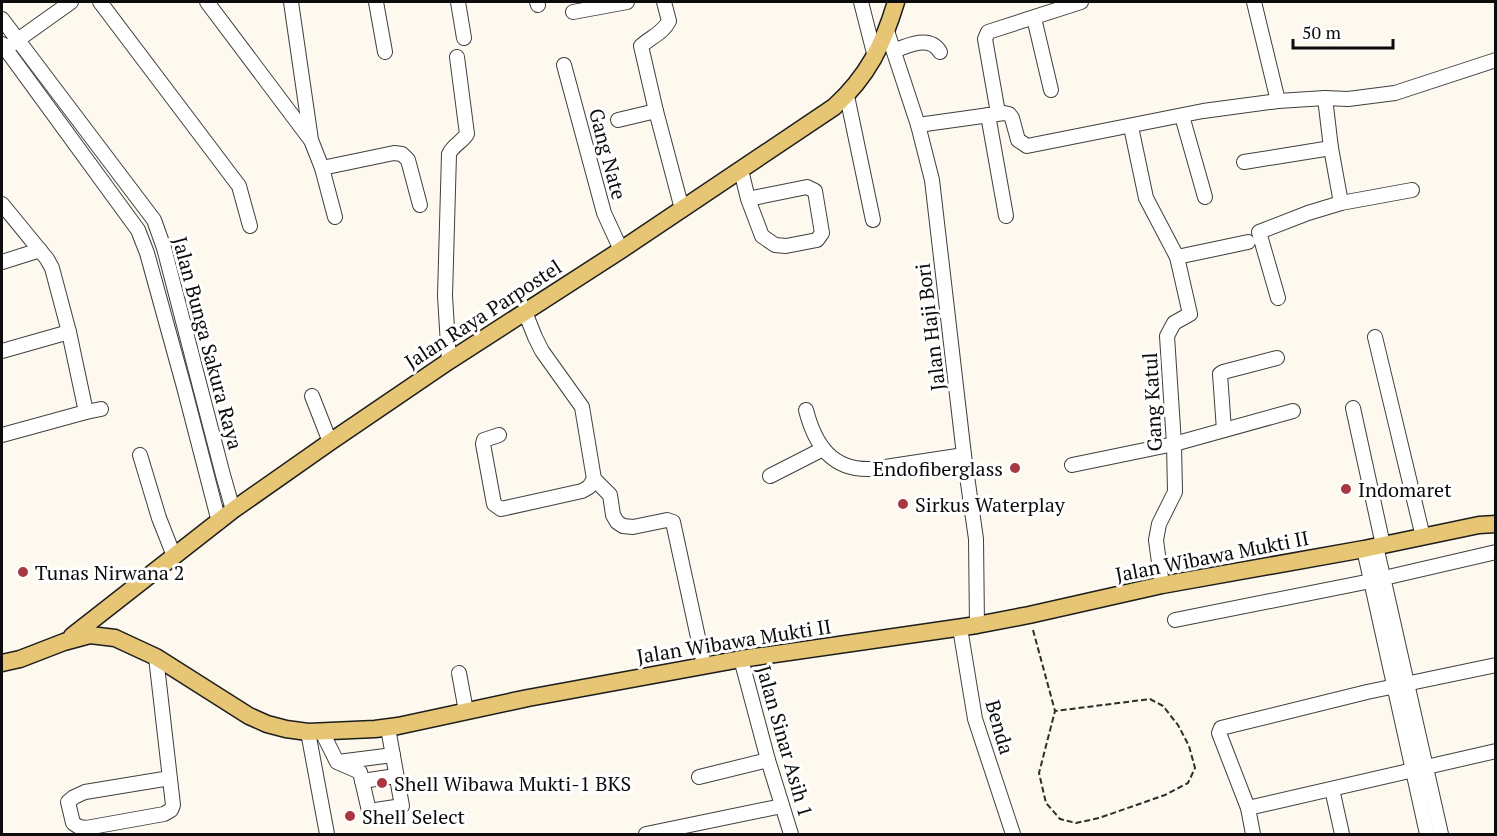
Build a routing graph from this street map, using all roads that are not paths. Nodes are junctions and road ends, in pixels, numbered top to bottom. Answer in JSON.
{"nodes":[{"id":1,"x":71,"y":2,"type":"edge"},
{"id":2,"x":100,"y":2,"type":"edge"},
{"id":3,"x":211,"y":2,"type":"edge"},
{"id":4,"x":291,"y":2,"type":"edge"},
{"id":5,"x":376,"y":2,"type":"edge"},
{"id":6,"x":458,"y":2,"type":"edge"},
{"id":7,"x":627,"y":2,"type":"edge"},
{"id":8,"x":664,"y":2,"type":"edge"},
{"id":9,"x":861,"y":2,"type":"edge"},
{"id":10,"x":896,"y":2,"type":"edge"},
{"id":11,"x":1081,"y":2,"type":"edge"},
{"id":12,"x":1254,"y":2,"type":"edge"},
{"id":13,"x":573,"y":12,"type":"dead end"},
{"id":14,"x":1034,"y":18,"type":"junction"},
{"id":15,"x":2,"y":19,"type":"edge"},
{"id":16,"x":887,"y":31,"type":"junction"},
{"id":17,"x":464,"y":38,"type":"dead end"},
{"id":18,"x":18,"y":40,"type":"junction"},
{"id":19,"x":3,"y":48,"type":"edge"},
{"id":20,"x":894,"y":51,"type":"junction"},
{"id":21,"x":385,"y":52,"type":"dead end"},
{"id":22,"x":940,"y":52,"type":"dead end"},
{"id":23,"x":457,"y":57,"type":"dead end"},
{"id":24,"x":875,"y":57,"type":"junction"},
{"id":25,"x":1496,"y":60,"type":"edge"},
{"id":26,"x":564,"y":65,"type":"dead end"},
{"id":27,"x":1051,"y":90,"type":"dead end"},
{"id":28,"x":847,"y":96,"type":"junction"},
{"id":29,"x":1325,"y":98,"type":"junction"},
{"id":30,"x":1278,"y":101,"type":"junction"},
{"id":31,"x":656,"y":111,"type":"junction"},
{"id":32,"x":993,"y":114,"type":"junction"},
{"id":33,"x":1182,"y":116,"type":"junction"},
{"id":34,"x":618,"y":120,"type":"dead end"},
{"id":35,"x":918,"y":125,"type":"junction"},
{"id":36,"x":1131,"y":127,"type":"junction"},
{"id":37,"x":311,"y":140,"type":"junction"},
{"id":38,"x":1331,"y":148,"type":"junction"},
{"id":39,"x":1244,"y":162,"type":"dead end"},
{"id":40,"x":322,"y":168,"type":"junction"},
{"id":41,"x":741,"y":170,"type":"junction"},
{"id":42,"x":1412,"y":190,"type":"dead end"},
{"id":43,"x":1205,"y":197,"type":"dead end"},
{"id":44,"x":748,"y":199,"type":"junction"},
{"id":45,"x":1341,"y":203,"type":"junction"},
{"id":46,"x":2,"y":204,"type":"edge"},
{"id":47,"x":420,"y":205,"type":"dead end"},
{"id":48,"x":682,"y":209,"type":"junction"},
{"id":49,"x":1006,"y":216,"type":"dead end"},
{"id":50,"x":335,"y":217,"type":"dead end"},
{"id":51,"x":873,"y":220,"type":"dead end"},
{"id":52,"x":250,"y":226,"type":"dead end"},
{"id":53,"x":1248,"y":242,"type":"dead end"},
{"id":54,"x":165,"y":248,"type":"junction"},
{"id":55,"x":40,"y":250,"type":"junction"},
{"id":56,"x":621,"y":250,"type":"junction"},
{"id":57,"x":147,"y":253,"type":"junction"},
{"id":58,"x":1177,"y":257,"type":"junction"},
{"id":59,"x":2,"y":262,"type":"edge"},
{"id":60,"x":1278,"y":298,"type":"dead end"},
{"id":61,"x":525,"y":312,"type":"junction"},
{"id":62,"x":69,"y":332,"type":"junction"},
{"id":63,"x":1375,"y":337,"type":"dead end"},
{"id":64,"x":2,"y":351,"type":"edge"},
{"id":65,"x":1277,"y":358,"type":"dead end"},
{"id":66,"x":449,"y":361,"type":"junction"},
{"id":67,"x":199,"y":382,"type":"junction"},
{"id":68,"x":184,"y":387,"type":"junction"},
{"id":69,"x":312,"y":396,"type":"dead end"},
{"id":70,"x":1353,"y":408,"type":"dead end"},
{"id":71,"x":101,"y":409,"type":"dead end"},
{"id":72,"x":806,"y":410,"type":"dead end"},
{"id":73,"x":1293,"y":411,"type":"dead end"},
{"id":74,"x":86,"y":412,"type":"junction"},
{"id":75,"x":1224,"y":430,"type":"junction"},
{"id":76,"x":2,"y":435,"type":"edge"},
{"id":77,"x":499,"y":435,"type":"dead end"},
{"id":78,"x":330,"y":442,"type":"junction"},
{"id":79,"x":1174,"y":444,"type":"junction"},
{"id":80,"x":823,"y":449,"type":"junction"},
{"id":81,"x":140,"y":455,"type":"dead end"},
{"id":82,"x":964,"y":455,"type":"junction"},
{"id":83,"x":1072,"y":465,"type":"dead end"},
{"id":84,"x":770,"y":476,"type":"dead end"},
{"id":85,"x":594,"y":479,"type":"junction"},
{"id":86,"x":233,"y":510,"type":"junction"},
{"id":87,"x":219,"y":522,"type":"junction"},
{"id":88,"x":1496,"y":524,"type":"edge"},
{"id":89,"x":1423,"y":537,"type":"junction"},
{"id":90,"x":1374,"y":546,"type":"junction"},
{"id":91,"x":1496,"y":552,"type":"edge"},
{"id":92,"x":174,"y":556,"type":"junction"},
{"id":93,"x":1377,"y":579,"type":"junction"},
{"id":94,"x":1162,"y":585,"type":"junction"},
{"id":95,"x":1175,"y":620,"type":"dead end"},
{"id":96,"x":977,"y":625,"type":"junction"},
{"id":97,"x":960,"y":628,"type":"junction"},
{"id":98,"x":64,"y":642,"type":"junction"},
{"id":99,"x":156,"y":657,"type":"junction"},
{"id":100,"x":741,"y":659,"type":"junction"},
{"id":101,"x":2,"y":663,"type":"edge"},
{"id":102,"x":704,"y":665,"type":"junction"},
{"id":103,"x":1496,"y":665,"type":"edge"},
{"id":104,"x":459,"y":673,"type":"dead end"},
{"id":105,"x":1401,"y":686,"type":"junction"},
{"id":106,"x":466,"y":711,"type":"junction"},
{"id":107,"x":388,"y":728,"type":"junction"},
{"id":108,"x":315,"y":732,"type":"junction"},
{"id":109,"x":1496,"y":751,"type":"edge"},
{"id":110,"x":393,"y":755,"type":"junction"},
{"id":111,"x":768,"y":760,"type":"junction"},
{"id":112,"x":338,"y":762,"type":"junction"},
{"id":113,"x":1419,"y":769,"type":"junction"},
{"id":114,"x":396,"y":776,"type":"junction"},
{"id":115,"x":699,"y":777,"type":"dead end"},
{"id":116,"x":170,"y":778,"type":"junction"},
{"id":117,"x":362,"y":781,"type":"junction"},
{"id":118,"x":1332,"y":789,"type":"junction"},
{"id":119,"x":782,"y":806,"type":"junction"},
{"id":120,"x":1248,"y":808,"type":"junction"},
{"id":121,"x":327,"y":834,"type":"edge"},
{"id":122,"x":646,"y":834,"type":"edge"},
{"id":123,"x":791,"y":834,"type":"edge"},
{"id":124,"x":1013,"y":834,"type":"edge"},
{"id":125,"x":1253,"y":834,"type":"edge"},
{"id":126,"x":1342,"y":834,"type":"edge"},
{"id":127,"x":1427,"y":834,"type":"edge"},
{"id":128,"x":1441,"y":834,"type":"edge"}],
"edges":[{"from":1,"to":18,"type":"street"},
{"from":2,"to":52,"type":"street"},
{"from":3,"to":37,"type":"street"},
{"from":4,"to":37,"type":"street"},
{"from":5,"to":21,"type":"street"},
{"from":6,"to":17,"type":"street"},
{"from":7,"to":13,"type":"street"},
{"from":8,"to":31,"type":"street"},
{"from":9,"to":24,"type":"street"},
{"from":10,"to":16,"type":"main road","name":"Jalan Raya Parpostel"},
{"from":11,"to":14,"type":"street"},
{"from":12,"to":30,"type":"street"},
{"from":14,"to":27,"type":"street"},
{"from":14,"to":32,"type":"street"},
{"from":15,"to":18,"type":"street","name":"Jalan Bunga Sakura Raya"},
{"from":16,"to":20,"type":"street","name":"Jalan Haji Bori"},
{"from":16,"to":24,"type":"main road","name":"Jalan Raya Parpostel"},
{"from":18,"to":19,"type":"street"},
{"from":18,"to":54,"type":"street","name":"Jalan Bunga Sakura Raya"},
{"from":19,"to":57,"type":"street","name":"Jalan Bunga Sakura Raya"},
{"from":20,"to":22,"type":"street"},
{"from":20,"to":35,"type":"street","name":"Jalan Haji Bori"},
{"from":23,"to":66,"type":"street"},
{"from":24,"to":28,"type":"main road","name":"Jalan Raya Parpostel"},
{"from":25,"to":29,"type":"street"},
{"from":26,"to":56,"type":"street","name":"Gang Nate"},
{"from":28,"to":41,"type":"main road","name":"Jalan Raya Parpostel"},
{"from":28,"to":51,"type":"street"},
{"from":29,"to":30,"type":"street"},
{"from":29,"to":38,"type":"street"},
{"from":30,"to":33,"type":"street"},
{"from":31,"to":34,"type":"street"},
{"from":31,"to":48,"type":"street"},
{"from":32,"to":35,"type":"street"},
{"from":32,"to":36,"type":"street"},
{"from":32,"to":49,"type":"street"},
{"from":33,"to":36,"type":"street"},
{"from":33,"to":43,"type":"street"},
{"from":35,"to":82,"type":"street","name":"Jalan Haji Bori"},
{"from":36,"to":58,"type":"street","name":"Gang Katul"},
{"from":37,"to":40,"type":"street"},
{"from":38,"to":39,"type":"street"},
{"from":38,"to":45,"type":"street"},
{"from":40,"to":47,"type":"street"},
{"from":40,"to":50,"type":"street"},
{"from":41,"to":44,"type":"street"},
{"from":41,"to":48,"type":"main road","name":"Jalan Raya Parpostel"},
{"from":42,"to":45,"type":"street"},
{"from":44,"to":44,"type":"street"},
{"from":45,"to":60,"type":"street"},
{"from":46,"to":55,"type":"street"},
{"from":48,"to":56,"type":"main road","name":"Jalan Raya Parpostel"},
{"from":53,"to":58,"type":"street"},
{"from":54,"to":57,"type":"street"},
{"from":54,"to":67,"type":"street","name":"Jalan Bunga Sakura Raya"},
{"from":55,"to":59,"type":"street"},
{"from":55,"to":62,"type":"street"},
{"from":56,"to":61,"type":"main road","name":"Jalan Raya Parpostel"},
{"from":57,"to":68,"type":"street","name":"Jalan Bunga Sakura Raya"},
{"from":58,"to":79,"type":"street","name":"Gang Katul"},
{"from":61,"to":66,"type":"main road","name":"Jalan Raya Parpostel"},
{"from":61,"to":85,"type":"street"},
{"from":62,"to":64,"type":"street"},
{"from":62,"to":74,"type":"street"},
{"from":63,"to":89,"type":"street"},
{"from":65,"to":75,"type":"street"},
{"from":66,"to":78,"type":"main road","name":"Jalan Raya Parpostel"},
{"from":67,"to":68,"type":"street"},
{"from":67,"to":86,"type":"street","name":"Jalan Bunga Sakura Raya"},
{"from":68,"to":87,"type":"street","name":"Jalan Bunga Sakura Raya"},
{"from":69,"to":78,"type":"street"},
{"from":70,"to":90,"type":"street"},
{"from":71,"to":74,"type":"street"},
{"from":72,"to":80,"type":"street"},
{"from":73,"to":75,"type":"street"},
{"from":74,"to":76,"type":"street"},
{"from":75,"to":79,"type":"street"},
{"from":77,"to":85,"type":"street"},
{"from":78,"to":86,"type":"main road","name":"Jalan Raya Parpostel"},
{"from":79,"to":83,"type":"street"},
{"from":79,"to":94,"type":"street","name":"Gang Katul"},
{"from":80,"to":82,"type":"street"},
{"from":80,"to":84,"type":"street"},
{"from":81,"to":92,"type":"street"},
{"from":82,"to":96,"type":"street","name":"Jalan Haji Bori"},
{"from":85,"to":102,"type":"street"},
{"from":86,"to":87,"type":"main road","name":"Jalan Raya Parpostel"},
{"from":87,"to":92,"type":"main road","name":"Jalan Raya Parpostel"},
{"from":88,"to":89,"type":"main road","name":"Jalan Wibawa Mukti II"},
{"from":89,"to":90,"type":"main road","name":"Jalan Wibawa Mukti II"},
{"from":90,"to":93,"type":"street"},
{"from":90,"to":94,"type":"main road","name":"Jalan Wibawa Mukti II"},
{"from":91,"to":93,"type":"street"},
{"from":92,"to":98,"type":"main road","name":"Jalan Raya Parpostel"},
{"from":93,"to":95,"type":"street"},
{"from":93,"to":105,"type":"street"},
{"from":94,"to":96,"type":"main road","name":"Jalan Wibawa Mukti II"},
{"from":96,"to":97,"type":"main road","name":"Jalan Wibawa Mukti II"},
{"from":97,"to":100,"type":"main road","name":"Jalan Wibawa Mukti II"},
{"from":97,"to":124,"type":"street","name":"Benda"},
{"from":98,"to":99,"type":"main road","name":"Jalan Wibawa Mukti II"},
{"from":98,"to":101,"type":"main road","name":"Jalan Wibawa Mukti II"},
{"from":99,"to":108,"type":"main road","name":"Jalan Wibawa Mukti II"},
{"from":99,"to":116,"type":"street"},
{"from":100,"to":102,"type":"main road","name":"Jalan Wibawa Mukti II"},
{"from":100,"to":111,"type":"street","name":"Jalan Sinar Asih 1"},
{"from":102,"to":106,"type":"main road","name":"Jalan Wibawa Mukti II"},
{"from":103,"to":105,"type":"street"},
{"from":104,"to":106,"type":"street"},
{"from":105,"to":113,"type":"street"},
{"from":105,"to":120,"type":"street"},
{"from":106,"to":107,"type":"main road","name":"Jalan Wibawa Mukti II"},
{"from":107,"to":108,"type":"main road","name":"Jalan Wibawa Mukti II"},
{"from":107,"to":110,"type":"street"},
{"from":108,"to":112,"type":"street"},
{"from":108,"to":121,"type":"street"},
{"from":109,"to":113,"type":"street"},
{"from":110,"to":112,"type":"street"},
{"from":110,"to":114,"type":"street"},
{"from":111,"to":115,"type":"street"},
{"from":111,"to":119,"type":"street","name":"Jalan Sinar Asih 1"},
{"from":112,"to":117,"type":"street"},
{"from":113,"to":118,"type":"street"},
{"from":113,"to":127,"type":"street"},
{"from":113,"to":128,"type":"street"},
{"from":114,"to":117,"type":"street"},
{"from":114,"to":117,"type":"street"},
{"from":116,"to":116,"type":"street"},
{"from":118,"to":120,"type":"street"},
{"from":118,"to":126,"type":"street"},
{"from":119,"to":122,"type":"street"},
{"from":119,"to":123,"type":"street","name":"Jalan Sinar Asih 1"},
{"from":120,"to":125,"type":"street"}]}
